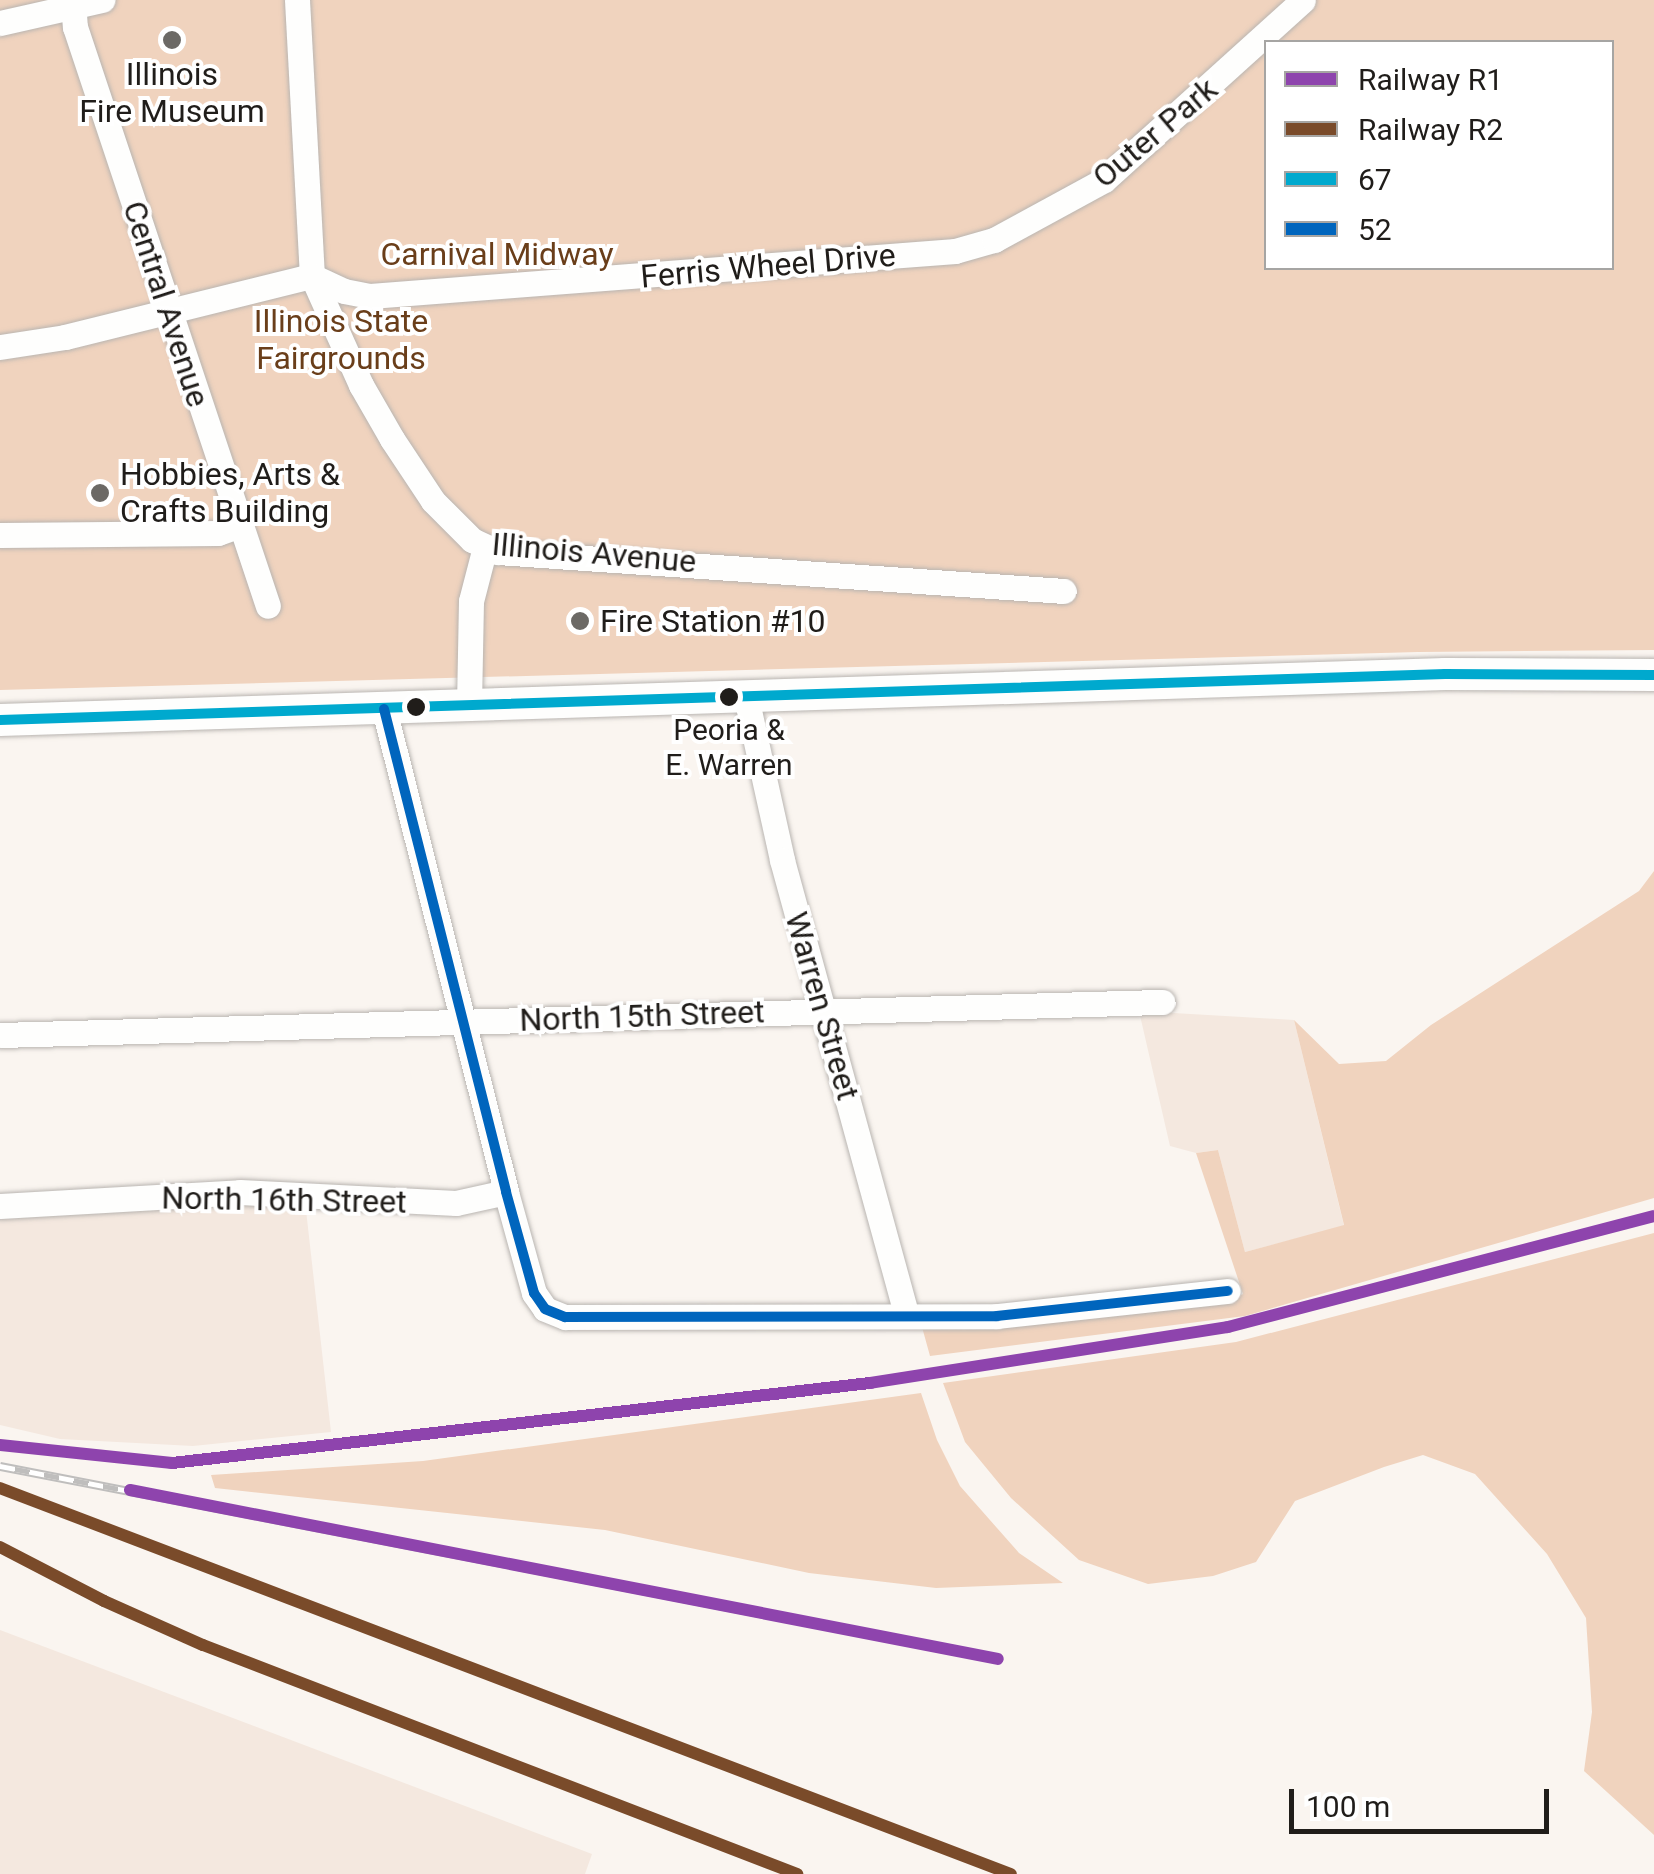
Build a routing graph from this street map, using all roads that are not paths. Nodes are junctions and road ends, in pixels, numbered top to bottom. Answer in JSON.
{"nodes":[{"id":1,"x":102,"y":0,"type":"edge"},
{"id":2,"x":297,"y":0,"type":"edge"},
{"id":3,"x":1304,"y":0,"type":"edge"},
{"id":4,"x":73,"y":3,"type":"edge"},
{"id":5,"x":0,"y":23,"type":"edge"},
{"id":6,"x":1042,"y":215,"type":"joint"},
{"id":7,"x":312,"y":276,"type":"junction"},
{"id":8,"x":169,"y":314,"type":"junction"},
{"id":9,"x":0,"y":347,"type":"edge"},
{"id":10,"x":240,"y":525,"type":"junction"},
{"id":11,"x":0,"y":535,"type":"edge"},
{"id":12,"x":485,"y":547,"type":"junction"},
{"id":13,"x":1064,"y":591,"type":"dead end"},
{"id":14,"x":268,"y":606,"type":"dead end"},
{"id":15,"x":1654,"y":674,"type":"edge"},
{"id":16,"x":746,"y":697,"type":"junction"},
{"id":17,"x":468,"y":706,"type":"junction"},
{"id":18,"x":384,"y":709,"type":"junction"},
{"id":19,"x":0,"y":720,"type":"edge"},
{"id":20,"x":1164,"y":1002,"type":"dead end"},
{"id":21,"x":824,"y":1009,"type":"junction"},
{"id":22,"x":462,"y":1022,"type":"junction"},
{"id":23,"x":0,"y":1036,"type":"edge"},
{"id":24,"x":506,"y":1192,"type":"junction"},
{"id":25,"x":0,"y":1206,"type":"edge"},
{"id":26,"x":1228,"y":1291,"type":"dead end"},
{"id":27,"x":906,"y":1314,"type":"junction"}],
"edges":[{"from":1,"to":4,"type":"street"},
{"from":2,"to":7,"type":"street","name":"Illinois Avenue"},
{"from":3,"to":6,"type":"street","name":"Outer Park"},
{"from":4,"to":5,"type":"street"},
{"from":4,"to":8,"type":"street","name":"Central Avenue"},
{"from":6,"to":7,"type":"street","name":"Ferris Wheel Drive"},
{"from":7,"to":8,"type":"street"},
{"from":7,"to":12,"type":"street","name":"Illinois Avenue"},
{"from":8,"to":9,"type":"street"},
{"from":8,"to":10,"type":"street","name":"Central Avenue"},
{"from":10,"to":11,"type":"street"},
{"from":10,"to":14,"type":"street","name":"Central Avenue"},
{"from":12,"to":13,"type":"street","name":"Illinois Avenue"},
{"from":12,"to":17,"type":"street"},
{"from":15,"to":16,"type":"main road"},
{"from":16,"to":17,"type":"main road"},
{"from":16,"to":21,"type":"street","name":"Warren Street"},
{"from":17,"to":18,"type":"main road"},
{"from":18,"to":19,"type":"main road"},
{"from":18,"to":22,"type":"street"},
{"from":20,"to":21,"type":"street","name":"North 15th Street"},
{"from":21,"to":22,"type":"street","name":"North 15th Street"},
{"from":21,"to":27,"type":"street","name":"Warren Street"},
{"from":22,"to":23,"type":"street","name":"North 15th Street"},
{"from":22,"to":24,"type":"street"},
{"from":24,"to":25,"type":"street","name":"North 16th Street"},
{"from":24,"to":27,"type":"street"},
{"from":26,"to":27,"type":"street"}]}
